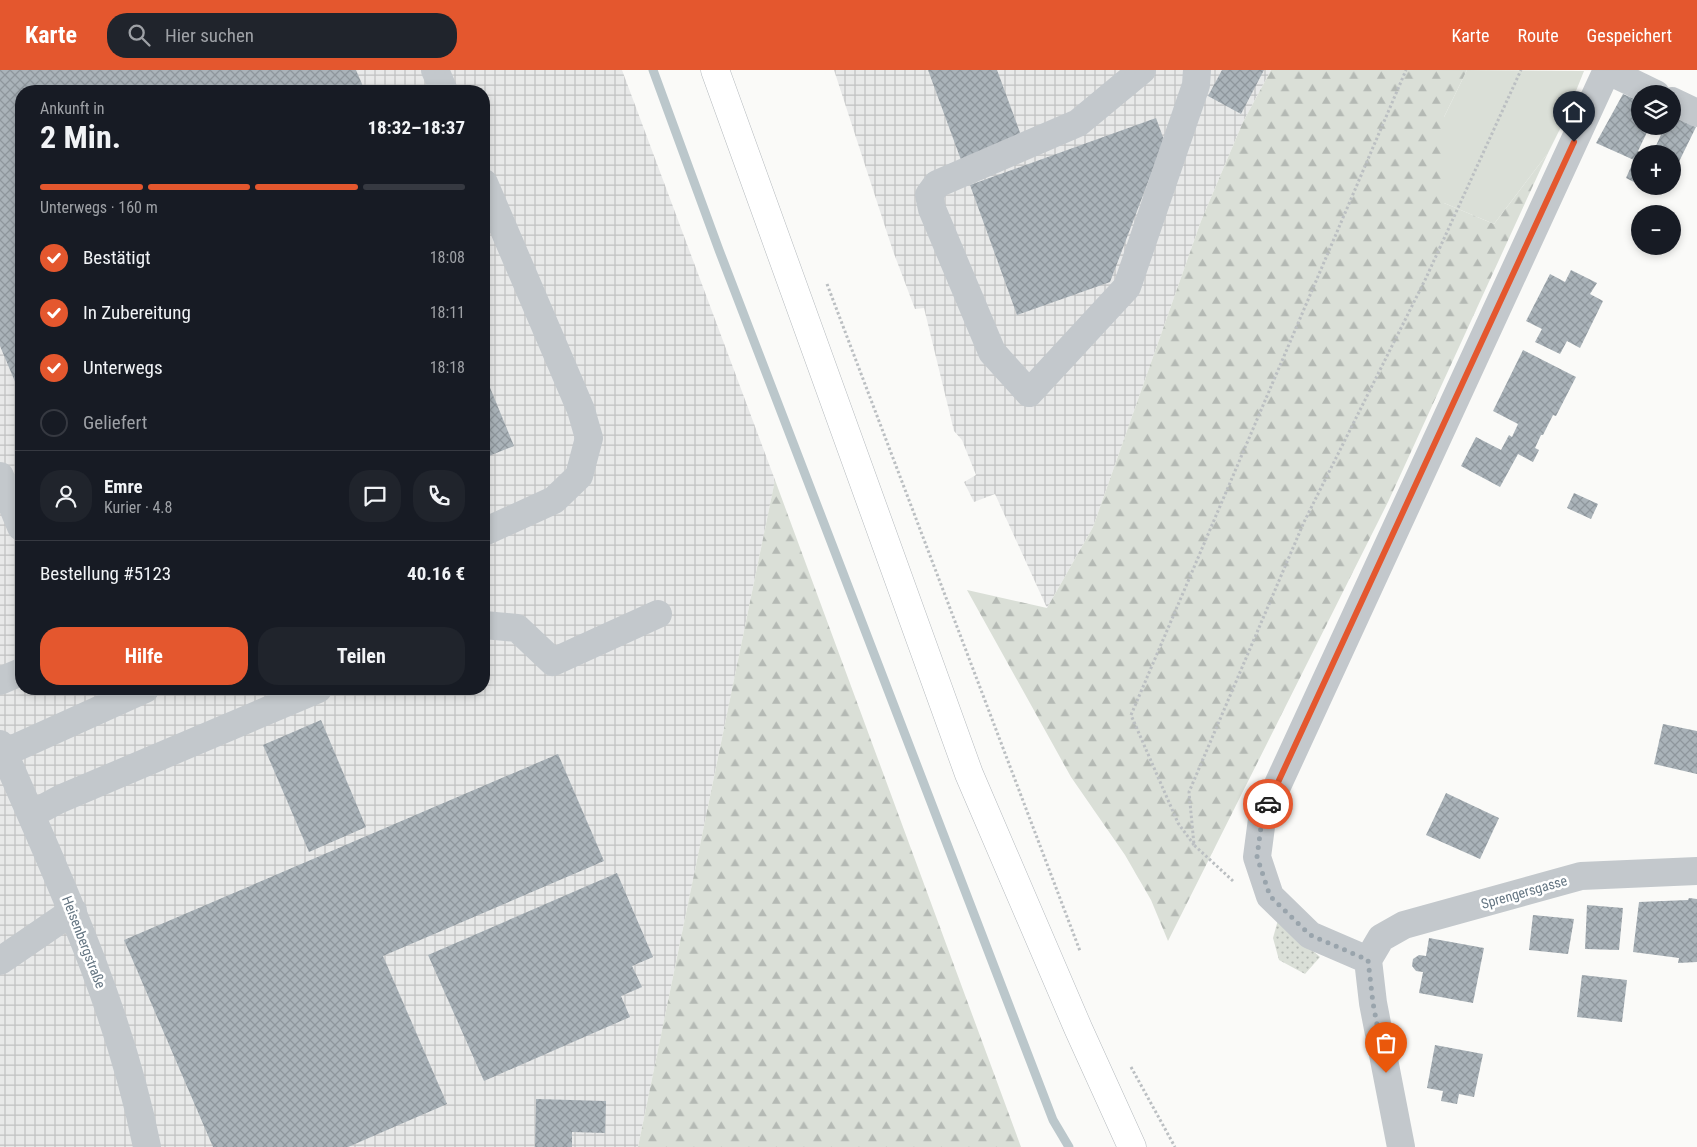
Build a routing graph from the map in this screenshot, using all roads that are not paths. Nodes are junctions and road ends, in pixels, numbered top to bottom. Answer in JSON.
{"nodes":[{"id":1,"x":435,"y":70,"type":"edge"},
{"id":2,"x":715,"y":70,"type":"edge"},
{"id":3,"x":1142,"y":70,"type":"edge"},
{"id":4,"x":1197,"y":70,"type":"edge"},
{"id":5,"x":1607,"y":70,"type":"edge"},
{"id":6,"x":441,"y":85,"type":"edge"},
{"id":7,"x":1638,"y":85,"type":"edge"},
{"id":8,"x":1681,"y":105,"type":"edge"},
{"id":9,"x":1697,"y":113,"type":"edge"},
{"id":10,"x":490,"y":197,"type":"edge"},
{"id":11,"x":0,"y":476,"type":"edge"},
{"id":12,"x":15,"y":512,"type":"edge"},
{"id":13,"x":490,"y":529,"type":"edge"},
{"id":14,"x":658,"y":614,"type":"dead end"},
{"id":15,"x":490,"y":626,"type":"edge"},
{"id":16,"x":15,"y":675,"type":"edge"},
{"id":17,"x":0,"y":681,"type":"edge"},
{"id":18,"x":130,"y":695,"type":"edge"},
{"id":19,"x":304,"y":695,"type":"edge"},
{"id":20,"x":2,"y":748,"type":"edge"},
{"id":21,"x":32,"y":814,"type":"junction"},
{"id":22,"x":1697,"y":871,"type":"edge"},
{"id":23,"x":73,"y":910,"type":"junction"},
{"id":24,"x":1368,"y":960,"type":"junction"},
{"id":25,"x":0,"y":961,"type":"edge"},
{"id":26,"x":147,"y":1147,"type":"edge"},
{"id":27,"x":1132,"y":1147,"type":"edge"},
{"id":28,"x":1401,"y":1147,"type":"edge"}],
"edges":[{"from":1,"to":6,"type":"street"},
{"from":2,"to":27,"type":"main road"},
{"from":3,"to":4,"type":"street"},
{"from":5,"to":7,"type":"street"},
{"from":5,"to":24,"type":"street"},
{"from":8,"to":9,"type":"street"},
{"from":10,"to":13,"type":"street"},
{"from":11,"to":12,"type":"street"},
{"from":14,"to":15,"type":"street"},
{"from":16,"to":17,"type":"street"},
{"from":18,"to":20,"type":"street"},
{"from":19,"to":21,"type":"street"},
{"from":20,"to":21,"type":"street","name":"Heisenbergstraße"},
{"from":21,"to":23,"type":"street","name":"Heisenbergstraße"},
{"from":22,"to":24,"type":"street","name":"Sprengersgasse"},
{"from":23,"to":25,"type":"street"},
{"from":23,"to":26,"type":"street","name":"Heisenbergstraße"},
{"from":24,"to":28,"type":"street"}]}
